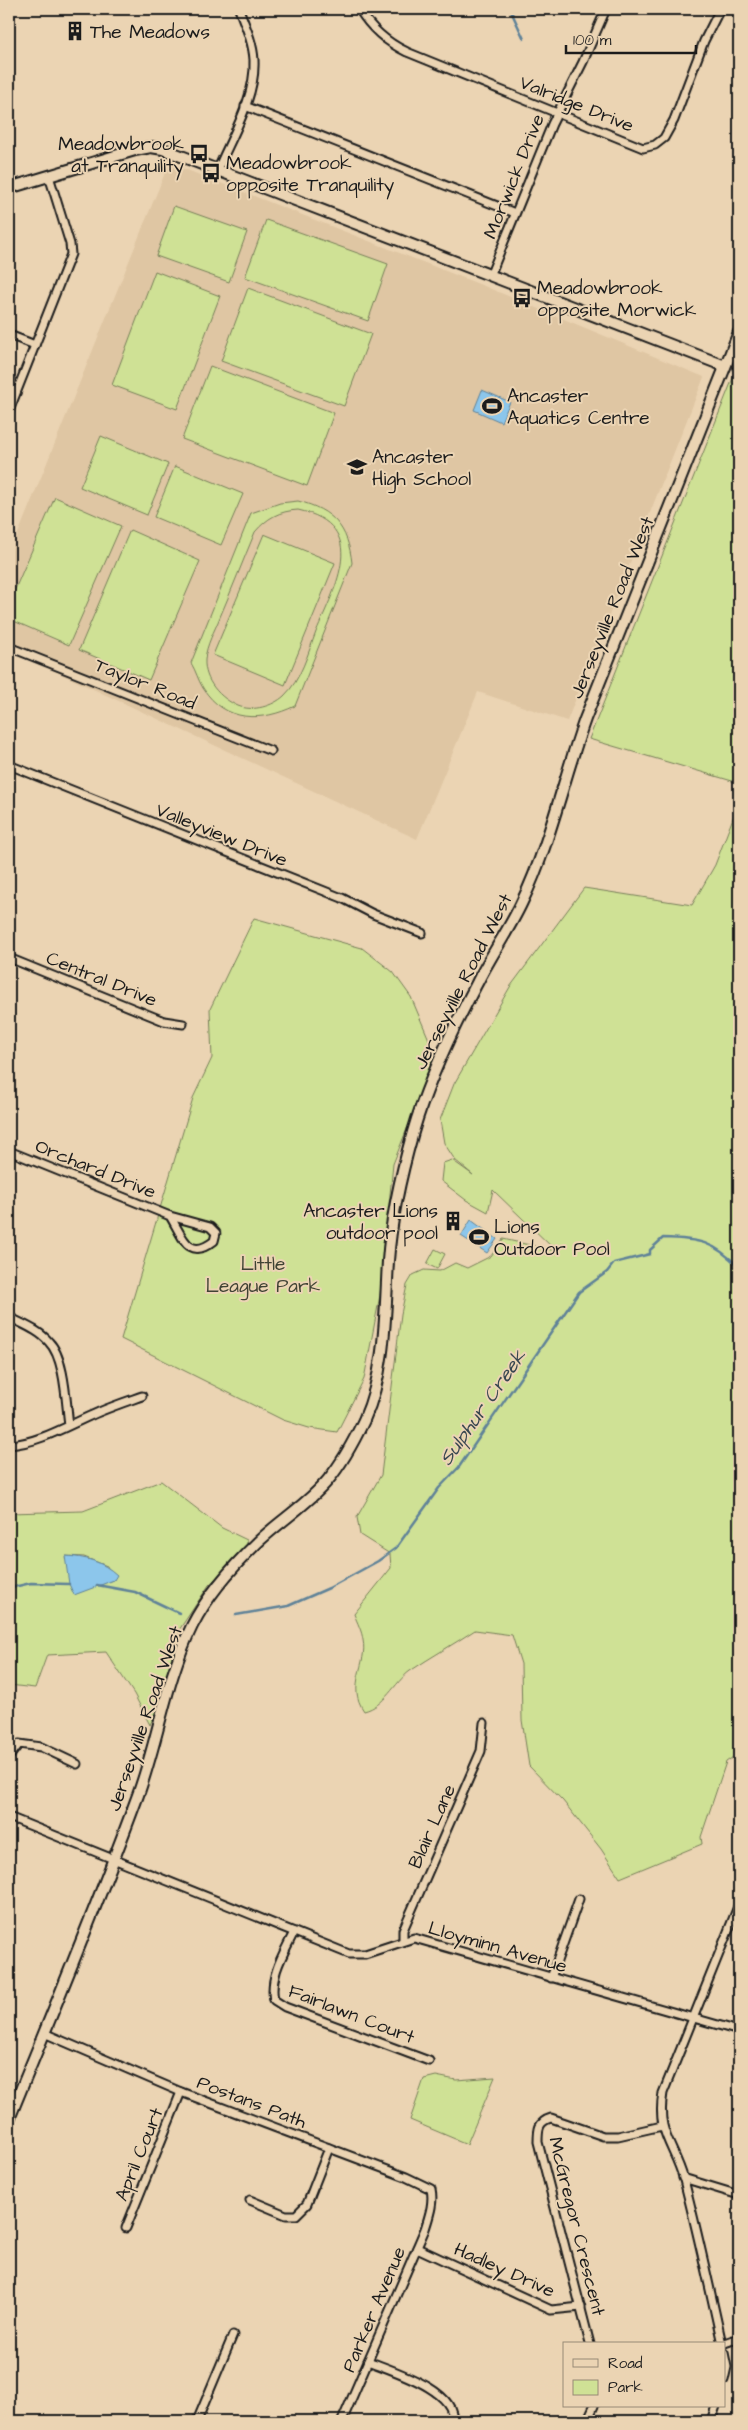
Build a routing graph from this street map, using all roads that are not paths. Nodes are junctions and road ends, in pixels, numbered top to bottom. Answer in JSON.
{"nodes":[{"id":1,"x":239,"y":9,"type":"edge"},
{"id":2,"x":359,"y":9,"type":"edge"},
{"id":3,"x":606,"y":9,"type":"edge"},
{"id":4,"x":720,"y":9,"type":"edge"},
{"id":5,"x":245,"y":106,"type":"junction"},
{"id":6,"x":557,"y":112,"type":"junction"},
{"id":7,"x":218,"y":169,"type":"junction"},
{"id":8,"x":49,"y":176,"type":"junction"},
{"id":9,"x":9,"y":188,"type":"edge"},
{"id":10,"x":516,"y":213,"type":"junction"},
{"id":11,"x":490,"y":276,"type":"junction"},
{"id":12,"x":739,"y":332,"type":"edge"},
{"id":13,"x":9,"y":335,"type":"edge"},
{"id":14,"x":35,"y":345,"type":"junction"},
{"id":15,"x":725,"y":366,"type":"junction"},
{"id":16,"x":9,"y":410,"type":"edge"},
{"id":17,"x":9,"y":647,"type":"edge"},
{"id":18,"x":271,"y":751,"type":"dead end"},
{"id":19,"x":9,"y":766,"type":"edge"},
{"id":20,"x":422,"y":933,"type":"dead end"},
{"id":21,"x":9,"y":958,"type":"edge"},
{"id":22,"x":183,"y":1024,"type":"dead end"},
{"id":23,"x":9,"y":1151,"type":"edge"},
{"id":24,"x":170,"y":1216,"type":"junction"},
{"id":25,"x":9,"y":1317,"type":"edge"},
{"id":26,"x":142,"y":1396,"type":"dead end"},
{"id":27,"x":69,"y":1425,"type":"junction"},
{"id":28,"x":9,"y":1445,"type":"edge"},
{"id":29,"x":484,"y":1723,"type":"dead end"},
{"id":30,"x":9,"y":1757,"type":"edge"},
{"id":31,"x":77,"y":1764,"type":"dead end"},
{"id":32,"x":9,"y":1817,"type":"edge"},
{"id":33,"x":112,"y":1859,"type":"junction"},
{"id":34,"x":579,"y":1899,"type":"dead end"},
{"id":35,"x":739,"y":1904,"type":"edge"},
{"id":36,"x":294,"y":1932,"type":"junction"},
{"id":37,"x":403,"y":1940,"type":"junction"},
{"id":38,"x":551,"y":1978,"type":"junction"},
{"id":39,"x":694,"y":2018,"type":"junction"},
{"id":40,"x":739,"y":2031,"type":"edge"},
{"id":41,"x":44,"y":2033,"type":"junction"},
{"id":42,"x":430,"y":2061,"type":"dead end"},
{"id":43,"x":181,"y":2092,"type":"junction"},
{"id":44,"x":9,"y":2118,"type":"edge"},
{"id":45,"x":662,"y":2126,"type":"junction"},
{"id":46,"x":329,"y":2148,"type":"junction"},
{"id":47,"x":683,"y":2178,"type":"junction"},
{"id":48,"x":739,"y":2195,"type":"edge"},
{"id":49,"x":250,"y":2200,"type":"dead end"},
{"id":50,"x":431,"y":2209,"type":"joint"},
{"id":51,"x":126,"y":2228,"type":"dead end"},
{"id":52,"x":417,"y":2248,"type":"junction"},
{"id":53,"x":582,"y":2307,"type":"junction"},
{"id":54,"x":233,"y":2335,"type":"dead end"},
{"id":55,"x":739,"y":2338,"type":"edge"},
{"id":56,"x":590,"y":2342,"type":"edge"},
{"id":57,"x":722,"y":2342,"type":"edge"},
{"id":58,"x":726,"y":2343,"type":"edge"},
{"id":59,"x":368,"y":2362,"type":"junction"},
{"id":60,"x":593,"y":2408,"type":"edge"},
{"id":61,"x":715,"y":2408,"type":"edge"},
{"id":62,"x":197,"y":2421,"type":"edge"},
{"id":63,"x":342,"y":2421,"type":"edge"},
{"id":64,"x":452,"y":2421,"type":"edge"},
{"id":65,"x":587,"y":2421,"type":"edge"},
{"id":66,"x":711,"y":2421,"type":"edge"}],
"edges":[{"from":1,"to":5,"type":"street"},
{"from":2,"to":6,"type":"street","name":"Valridge Drive"},
{"from":3,"to":6,"type":"street","name":"Morwick Drive"},
{"from":4,"to":6,"type":"street","name":"Valridge Drive"},
{"from":5,"to":7,"type":"street"},
{"from":5,"to":10,"type":"street"},
{"from":6,"to":10,"type":"street","name":"Morwick Drive"},
{"from":7,"to":8,"type":"main road"},
{"from":7,"to":11,"type":"main road"},
{"from":8,"to":9,"type":"main road"},
{"from":8,"to":14,"type":"street"},
{"from":10,"to":11,"type":"street","name":"Morwick Drive"},
{"from":11,"to":15,"type":"main road"},
{"from":12,"to":15,"type":"main road","name":"Jerseyville Road West"},
{"from":13,"to":14,"type":"street"},
{"from":14,"to":16,"type":"street"},
{"from":15,"to":33,"type":"main road","name":"Jerseyville Road West"},
{"from":17,"to":18,"type":"street","name":"Taylor Road"},
{"from":19,"to":20,"type":"street","name":"Valleyview Drive"},
{"from":21,"to":22,"type":"street","name":"Central Drive"},
{"from":23,"to":24,"type":"street","name":"Orchard Drive"},
{"from":24,"to":24,"type":"street","name":"Orchard Drive"},
{"from":25,"to":27,"type":"street"},
{"from":26,"to":27,"type":"street"},
{"from":27,"to":28,"type":"street"},
{"from":29,"to":37,"type":"street","name":"Blair Lane"},
{"from":30,"to":31,"type":"street"},
{"from":32,"to":33,"type":"street","name":"Lloyminn Avenue"},
{"from":33,"to":36,"type":"street","name":"Lloyminn Avenue"},
{"from":33,"to":41,"type":"main road","name":"Jerseyville Road West"},
{"from":34,"to":38,"type":"street"},
{"from":35,"to":39,"type":"street"},
{"from":36,"to":37,"type":"street","name":"Lloyminn Avenue"},
{"from":36,"to":42,"type":"street","name":"Fairlawn Court"},
{"from":37,"to":38,"type":"street","name":"Lloyminn Avenue"},
{"from":38,"to":39,"type":"street","name":"Lloyminn Avenue"},
{"from":39,"to":40,"type":"street","name":"Lloyminn Avenue"},
{"from":39,"to":45,"type":"street"},
{"from":41,"to":43,"type":"street","name":"Postans Path"},
{"from":41,"to":44,"type":"main road","name":"Jerseyville Road West"},
{"from":43,"to":46,"type":"street","name":"Postans Path"},
{"from":43,"to":51,"type":"street","name":"April Court"},
{"from":45,"to":47,"type":"street"},
{"from":45,"to":53,"type":"street","name":"McGregor Crescent"},
{"from":46,"to":49,"type":"street"},
{"from":46,"to":50,"type":"street","name":"Postans Path"},
{"from":47,"to":48,"type":"street"},
{"from":47,"to":57,"type":"street"},
{"from":50,"to":52,"type":"street","name":"Parker Avenue"},
{"from":52,"to":53,"type":"street","name":"Hadley Drive"},
{"from":52,"to":59,"type":"street","name":"Parker Avenue"},
{"from":53,"to":56,"type":"street","name":"McGregor Crescent"},
{"from":54,"to":62,"type":"street"},
{"from":55,"to":58,"type":"street"},
{"from":59,"to":63,"type":"street","name":"Parker Avenue"},
{"from":59,"to":64,"type":"street"},
{"from":60,"to":65,"type":"street"},
{"from":61,"to":66,"type":"street"}]}
